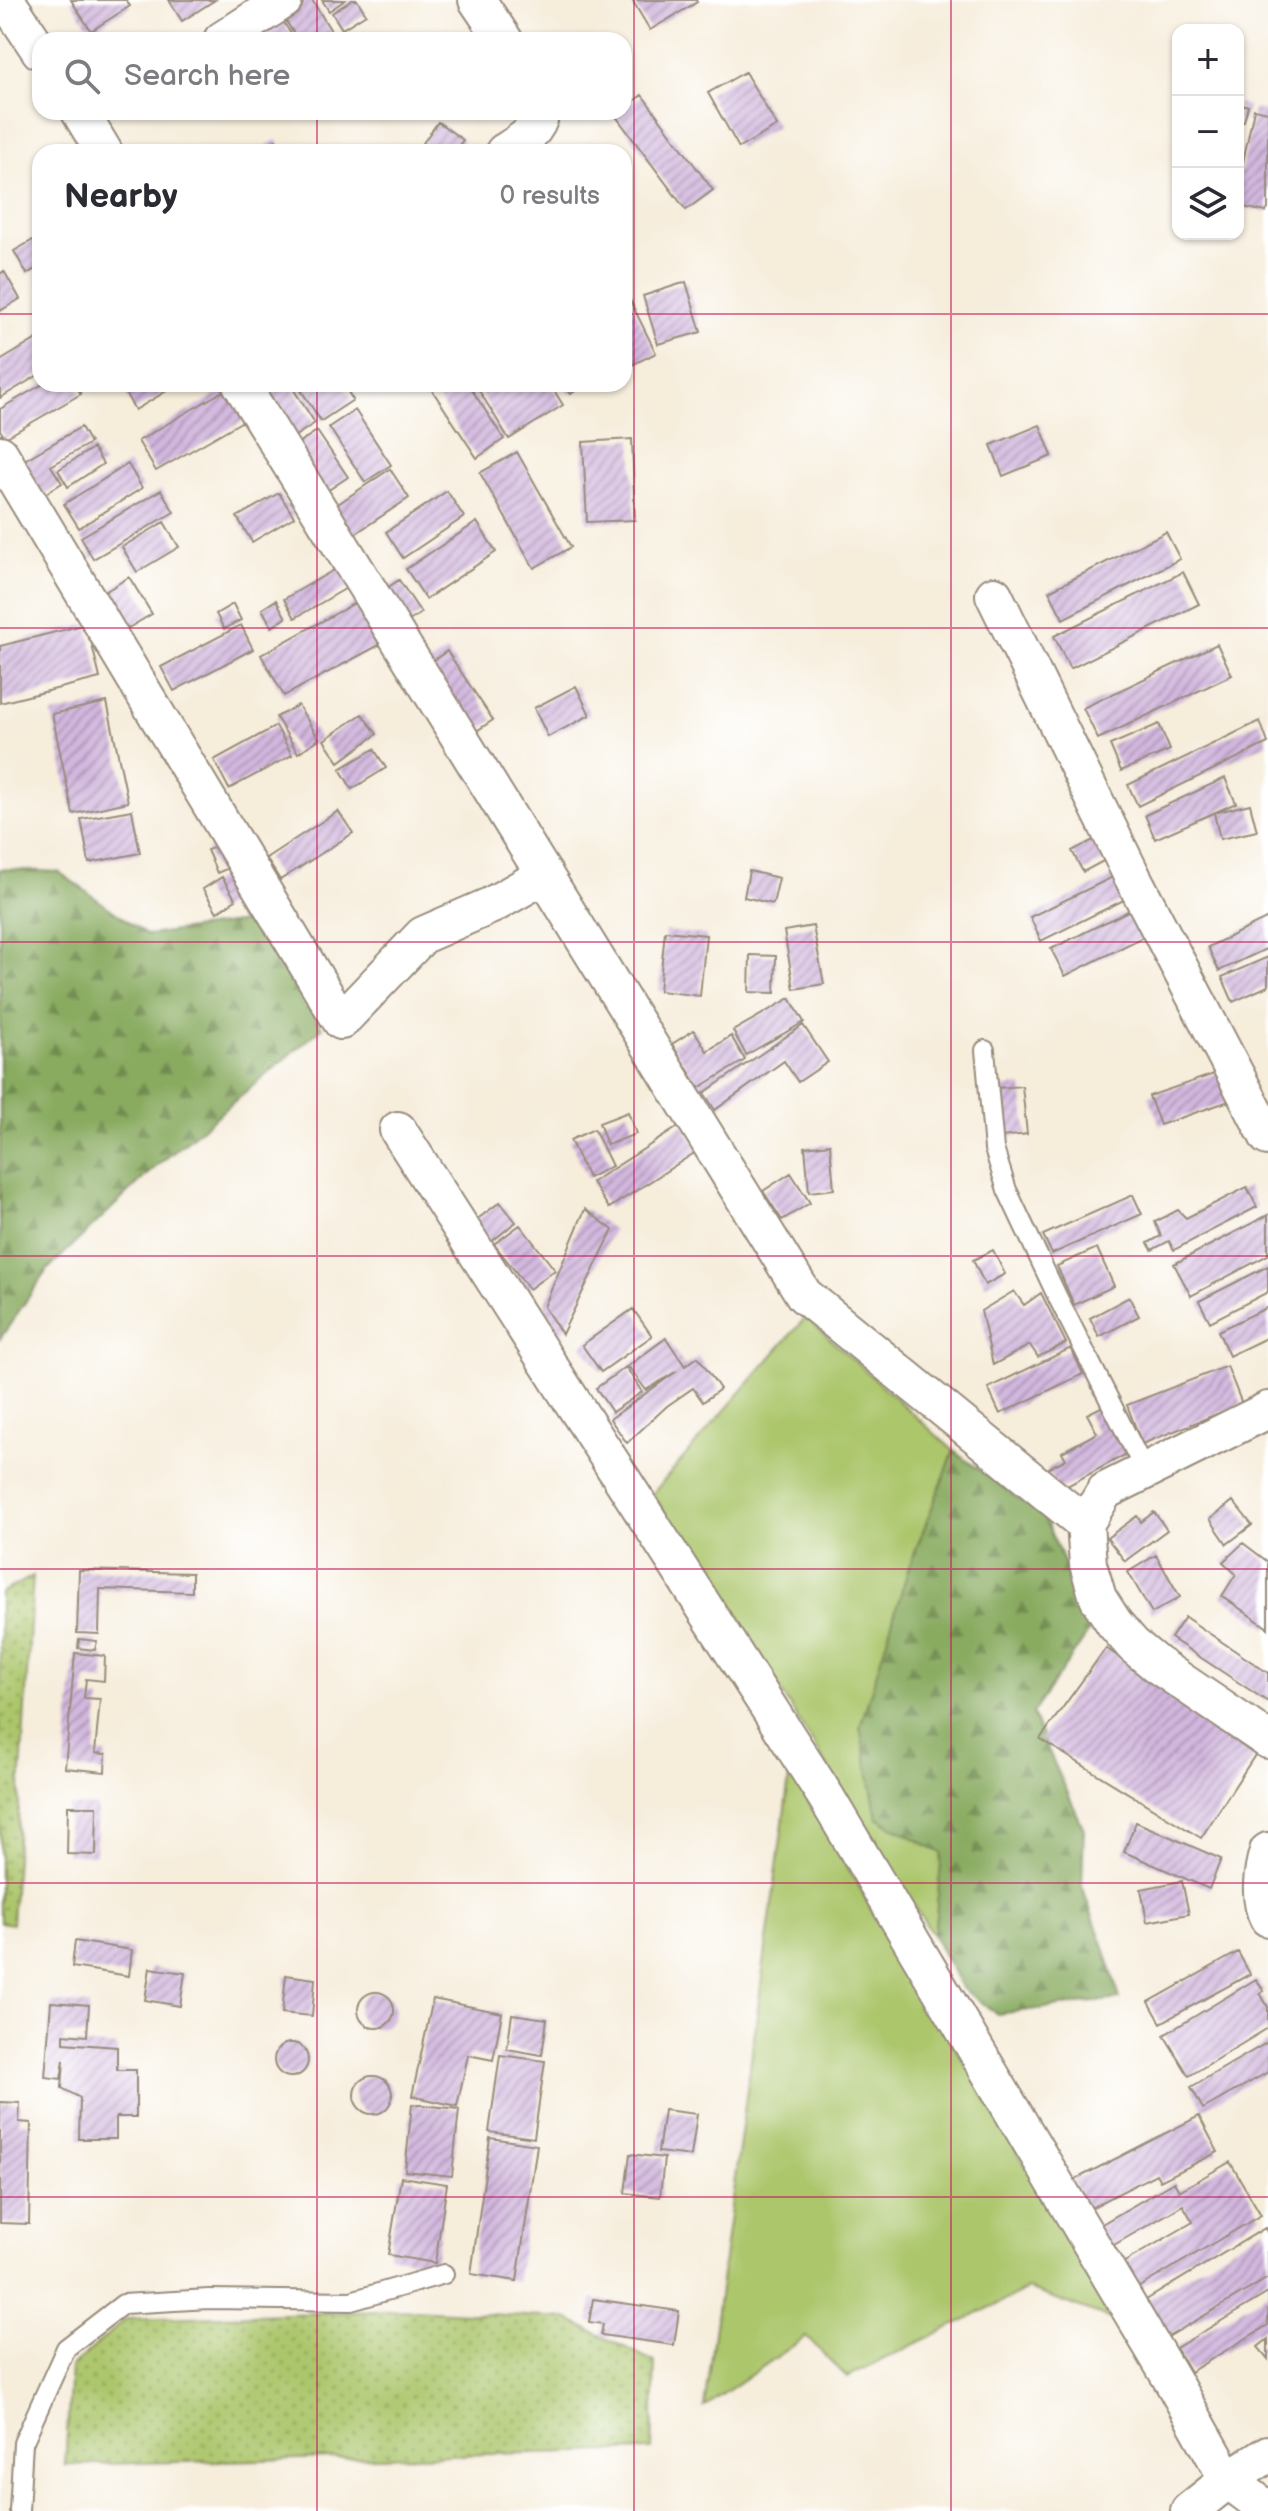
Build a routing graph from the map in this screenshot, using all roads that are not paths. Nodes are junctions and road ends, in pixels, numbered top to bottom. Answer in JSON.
{"nodes":[{"id":1,"x":6,"y":0,"type":"edge"},
{"id":2,"x":284,"y":0,"type":"edge"},
{"id":3,"x":477,"y":0,"type":"edge"},
{"id":4,"x":234,"y":32,"type":"edge"},
{"id":5,"x":499,"y":32,"type":"edge"},
{"id":6,"x":32,"y":39,"type":"edge"},
{"id":7,"x":540,"y":120,"type":"edge"},
{"id":8,"x":515,"y":144,"type":"edge"},
{"id":9,"x":246,"y":392,"type":"edge"},
{"id":10,"x":0,"y":454,"type":"edge"},
{"id":11,"x":994,"y":595,"type":"dead end"},
{"id":12,"x":545,"y":875,"type":"junction"},
{"id":13,"x":985,"y":1050,"type":"dead end"},
{"id":14,"x":398,"y":1130,"type":"dead end"},
{"id":15,"x":1268,"y":1137,"type":"edge"},
{"id":16,"x":1268,"y":1410,"type":"edge"},
{"id":17,"x":1145,"y":1471,"type":"junction"},
{"id":18,"x":1085,"y":1524,"type":"junction"},
{"id":19,"x":1268,"y":1740,"type":"edge"},
{"id":20,"x":1268,"y":1851,"type":"edge"},
{"id":21,"x":1268,"y":1918,"type":"edge"},
{"id":22,"x":444,"y":2274,"type":"dead end"},
{"id":23,"x":1268,"y":2454,"type":"edge"},
{"id":24,"x":1228,"y":2480,"type":"junction"},
{"id":25,"x":1268,"y":2510,"type":"edge"},
{"id":26,"x":19,"y":2511,"type":"edge"},
{"id":27,"x":1189,"y":2511,"type":"edge"}],
"edges":[{"from":1,"to":6,"type":"street"},
{"from":2,"to":4,"type":"street"},
{"from":3,"to":5,"type":"street"},
{"from":7,"to":8,"type":"street"},
{"from":9,"to":12,"type":"street"},
{"from":10,"to":12,"type":"street"},
{"from":11,"to":15,"type":"street"},
{"from":12,"to":18,"type":"street"},
{"from":13,"to":17,"type":"lane"},
{"from":14,"to":24,"type":"street"},
{"from":16,"to":17,"type":"street"},
{"from":17,"to":18,"type":"street"},
{"from":18,"to":19,"type":"street"},
{"from":20,"to":21,"type":"street"},
{"from":22,"to":26,"type":"lane"},
{"from":23,"to":24,"type":"street"},
{"from":24,"to":25,"type":"street"},
{"from":24,"to":27,"type":"street"}]}
